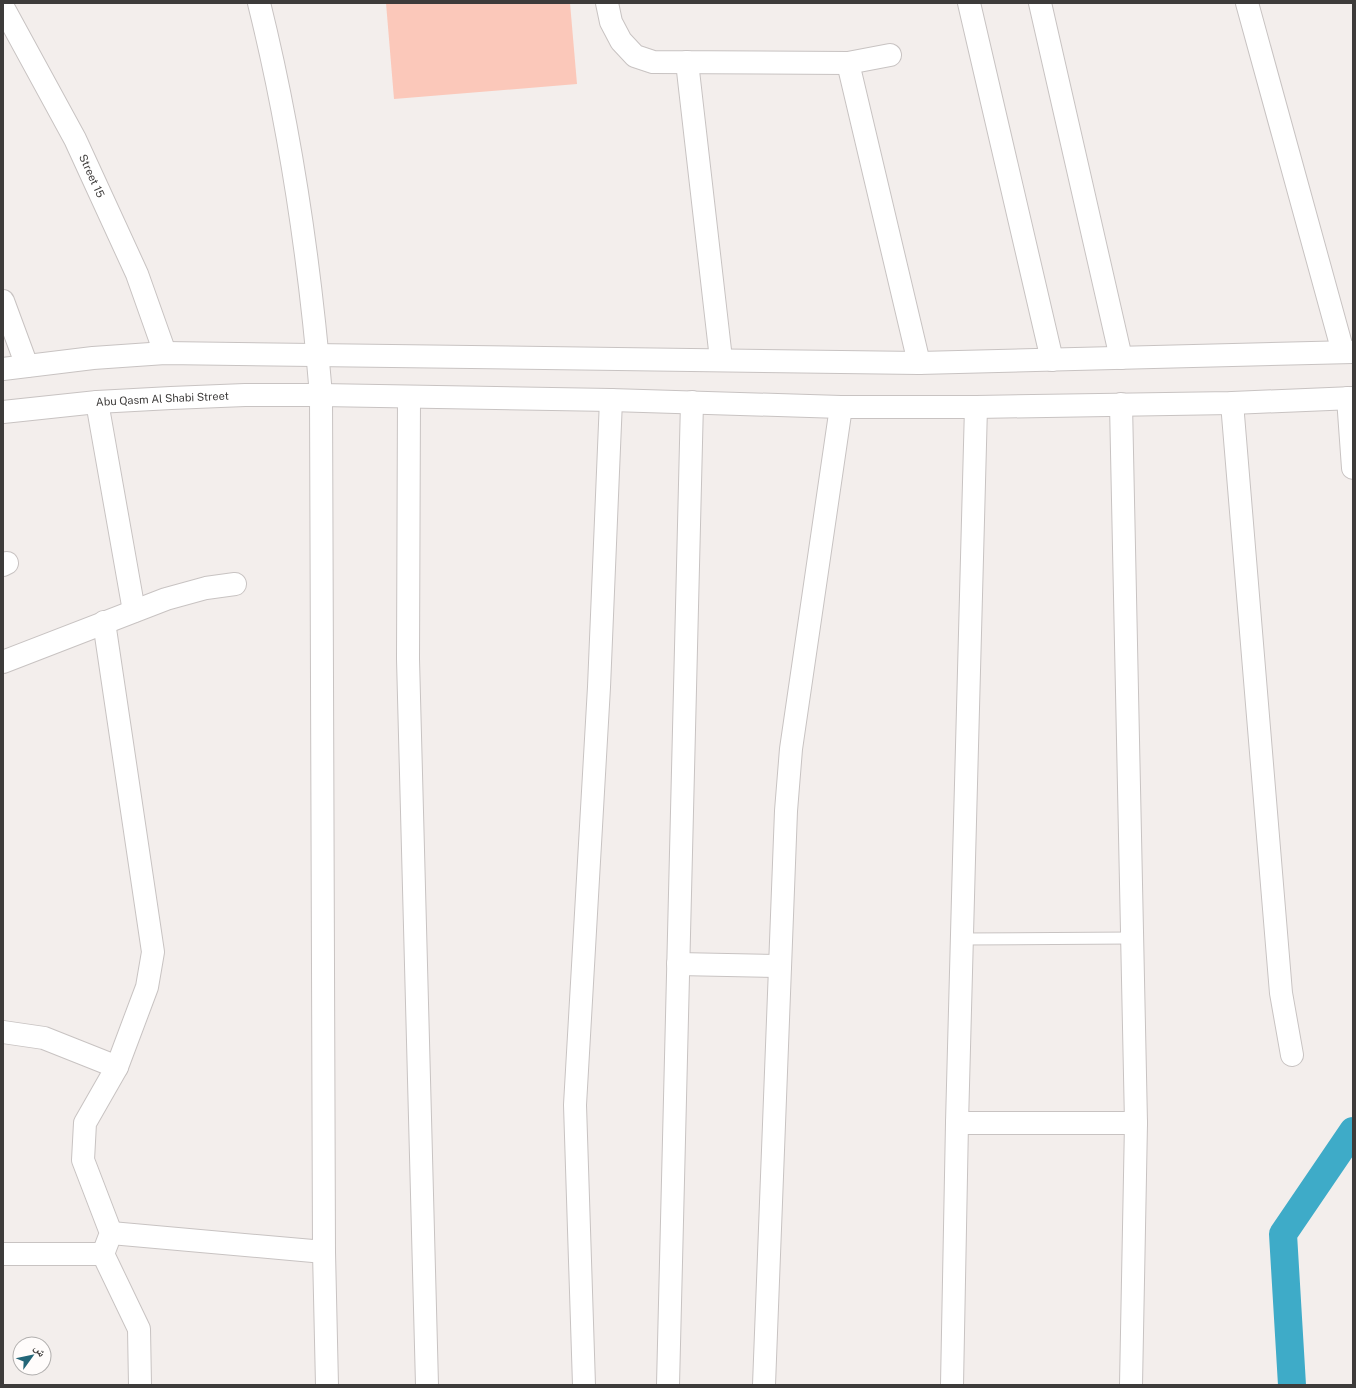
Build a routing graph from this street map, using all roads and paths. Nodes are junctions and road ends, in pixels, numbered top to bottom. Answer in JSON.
{"nodes":[{"id":1,"x":259,"y":3,"type":"edge"},
{"id":2,"x":607,"y":3,"type":"edge"},
{"id":3,"x":969,"y":3,"type":"edge"},
{"id":4,"x":1040,"y":3,"type":"edge"},
{"id":5,"x":1247,"y":3,"type":"edge"},
{"id":6,"x":3,"y":8,"type":"edge"},
{"id":7,"x":890,"y":55,"type":"dead end"},
{"id":8,"x":687,"y":62,"type":"junction"},
{"id":9,"x":848,"y":63,"type":"junction"},
{"id":10,"x":3,"y":301,"type":"edge"},
{"id":11,"x":1348,"y":352,"type":"edge"},
{"id":12,"x":165,"y":353,"type":"junction"},
{"id":13,"x":318,"y":354,"type":"junction"},
{"id":14,"x":1121,"y":358,"type":"junction"},
{"id":15,"x":721,"y":360,"type":"junction"},
{"id":16,"x":1052,"y":360,"type":"junction"},
{"id":17,"x":919,"y":363,"type":"junction"},
{"id":18,"x":27,"y":366,"type":"junction"},
{"id":19,"x":3,"y":369,"type":"edge"},
{"id":20,"x":321,"y":395,"type":"junction"},
{"id":21,"x":409,"y":397,"type":"junction"},
{"id":22,"x":1350,"y":398,"type":"edge"},
{"id":23,"x":611,"y":400,"type":"junction"},
{"id":24,"x":97,"y":402,"type":"junction"},
{"id":25,"x":692,"y":402,"type":"junction"},
{"id":26,"x":1232,"y":403,"type":"junction"},
{"id":27,"x":1121,"y":404,"type":"junction"},
{"id":28,"x":841,"y":407,"type":"junction"},
{"id":29,"x":976,"y":407,"type":"junction"},
{"id":30,"x":3,"y":412,"type":"edge"},
{"id":31,"x":1353,"y":468,"type":"edge"},
{"id":32,"x":235,"y":584,"type":"dead end"},
{"id":33,"x":134,"y":611,"type":"junction"},
{"id":34,"x":104,"y":622,"type":"junction"},
{"id":35,"x":3,"y":662,"type":"edge"},
{"id":36,"x":1132,"y":938,"type":"junction"},
{"id":37,"x":962,"y":939,"type":"junction"},
{"id":38,"x":678,"y":964,"type":"junction"},
{"id":39,"x":780,"y":966,"type":"junction"},
{"id":40,"x":3,"y":1032,"type":"edge"},
{"id":41,"x":1292,"y":1055,"type":"dead end"},
{"id":42,"x":117,"y":1067,"type":"junction"},
{"id":43,"x":957,"y":1123,"type":"junction"},
{"id":44,"x":1136,"y":1123,"type":"junction"},
{"id":45,"x":111,"y":1233,"type":"junction"},
{"id":46,"x":324,"y":1252,"type":"junction"},
{"id":47,"x":3,"y":1254,"type":"edge"},
{"id":48,"x":103,"y":1254,"type":"junction"},
{"id":49,"x":140,"y":1385,"type":"edge"},
{"id":50,"x":327,"y":1385,"type":"edge"},
{"id":51,"x":427,"y":1385,"type":"edge"},
{"id":52,"x":584,"y":1385,"type":"edge"},
{"id":53,"x":668,"y":1385,"type":"edge"},
{"id":54,"x":764,"y":1385,"type":"edge"},
{"id":55,"x":952,"y":1385,"type":"edge"},
{"id":56,"x":1131,"y":1385,"type":"edge"}],
"edges":[{"from":1,"to":13,"type":"street"},
{"from":2,"to":8,"type":"street"},
{"from":3,"to":16,"type":"street"},
{"from":4,"to":14,"type":"street"},
{"from":5,"to":11,"type":"street"},
{"from":6,"to":12,"type":"street","name":"Street 15"},
{"from":7,"to":9,"type":"street"},
{"from":8,"to":9,"type":"street"},
{"from":8,"to":15,"type":"street"},
{"from":9,"to":17,"type":"street"},
{"from":10,"to":18,"type":"street"},
{"from":11,"to":14,"type":"street"},
{"from":12,"to":13,"type":"street"},
{"from":12,"to":18,"type":"street"},
{"from":13,"to":15,"type":"street"},
{"from":13,"to":20,"type":"street"},
{"from":14,"to":16,"type":"street"},
{"from":15,"to":17,"type":"street"},
{"from":16,"to":17,"type":"street"},
{"from":18,"to":19,"type":"street"},
{"from":20,"to":21,"type":"street","name":"Abu Qasm Al Shabi Street"},
{"from":20,"to":24,"type":"street","name":"Abu Qasm Al Shabi Street"},
{"from":20,"to":46,"type":"street"},
{"from":21,"to":23,"type":"street","name":"Abu Qasm Al Shabi Street"},
{"from":21,"to":51,"type":"street"},
{"from":22,"to":26,"type":"street","name":"Abu Qasm Al Shabi Street"},
{"from":22,"to":31,"type":"street"},
{"from":23,"to":25,"type":"street","name":"Abu Qasm Al Shabi Street"},
{"from":23,"to":52,"type":"street"},
{"from":24,"to":30,"type":"street","name":"Abu Qasm Al Shabi Street"},
{"from":24,"to":33,"type":"street"},
{"from":25,"to":28,"type":"street","name":"Abu Qasm Al Shabi Street"},
{"from":25,"to":38,"type":"street"},
{"from":26,"to":27,"type":"street","name":"Abu Qasm Al Shabi Street"},
{"from":26,"to":41,"type":"street"},
{"from":27,"to":29,"type":"street","name":"Abu Qasm Al Shabi Street"},
{"from":27,"to":36,"type":"street"},
{"from":28,"to":29,"type":"street","name":"Abu Qasm Al Shabi Street"},
{"from":28,"to":39,"type":"street"},
{"from":29,"to":37,"type":"street"},
{"from":32,"to":33,"type":"street"},
{"from":33,"to":34,"type":"street"},
{"from":34,"to":35,"type":"street"},
{"from":34,"to":42,"type":"street"},
{"from":36,"to":37,"type":"lane"},
{"from":36,"to":44,"type":"street"},
{"from":37,"to":43,"type":"street"},
{"from":38,"to":39,"type":"street"},
{"from":38,"to":53,"type":"street"},
{"from":39,"to":54,"type":"street"},
{"from":40,"to":42,"type":"street"},
{"from":42,"to":45,"type":"street"},
{"from":43,"to":44,"type":"street"},
{"from":43,"to":55,"type":"street"},
{"from":44,"to":56,"type":"street"},
{"from":45,"to":46,"type":"street"},
{"from":45,"to":48,"type":"street"},
{"from":46,"to":50,"type":"street"},
{"from":47,"to":48,"type":"street"},
{"from":48,"to":49,"type":"street"}]}
